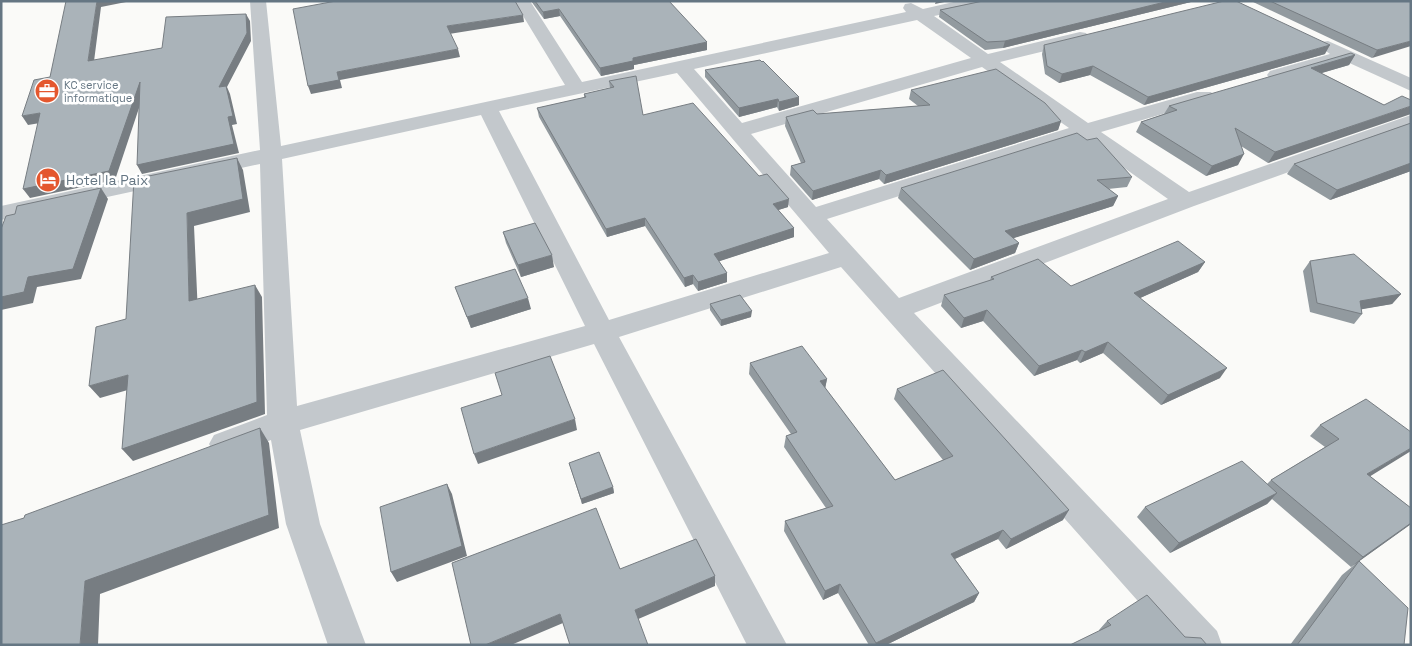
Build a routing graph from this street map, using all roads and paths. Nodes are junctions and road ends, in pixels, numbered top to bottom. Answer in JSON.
{"nodes":[{"id":1,"x":258,"y":1,"type":"edge"},
{"id":2,"x":522,"y":1,"type":"edge"},
{"id":3,"x":901,"y":1,"type":"edge"},
{"id":4,"x":982,"y":1,"type":"edge"},
{"id":5,"x":920,"y":15,"type":"junction"},
{"id":6,"x":1100,"y":32,"type":"edge"},
{"id":7,"x":1311,"y":38,"type":"edge"},
{"id":8,"x":1346,"y":55,"type":"junction"},
{"id":9,"x":985,"y":60,"type":"junction"},
{"id":10,"x":681,"y":66,"type":"junction"},
{"id":11,"x":1262,"y":79,"type":"edge"},
{"id":12,"x":1411,"y":85,"type":"edge"},
{"id":13,"x":576,"y":88,"type":"junction"},
{"id":14,"x":1224,"y":90,"type":"edge"},
{"id":15,"x":487,"y":107,"type":"junction"},
{"id":16,"x":1411,"y":121,"type":"edge"},
{"id":17,"x":737,"y":130,"type":"junction"},
{"id":18,"x":1085,"y":130,"type":"junction"},
{"id":19,"x":271,"y":153,"type":"junction"},
{"id":20,"x":1186,"y":201,"type":"junction"},
{"id":21,"x":1,"y":213,"type":"edge"},
{"id":22,"x":811,"y":216,"type":"junction"},
{"id":23,"x":846,"y":256,"type":"junction"},
{"id":24,"x":894,"y":310,"type":"junction"},
{"id":25,"x":602,"y":332,"type":"junction"},
{"id":26,"x":283,"y":422,"type":"junction"},
{"id":27,"x":201,"y":452,"type":"edge"},
{"id":28,"x":347,"y":645,"type":"edge"},
{"id":29,"x":768,"y":645,"type":"edge"},
{"id":30,"x":1203,"y":645,"type":"edge"}],
"edges":[{"from":1,"to":19,"type":"street"},
{"from":2,"to":13,"type":"street"},
{"from":3,"to":5,"type":"street"},
{"from":4,"to":5,"type":"street"},
{"from":5,"to":9,"type":"street"},
{"from":5,"to":10,"type":"street"},
{"from":6,"to":9,"type":"street"},
{"from":7,"to":8,"type":"street"},
{"from":8,"to":11,"type":"street"},
{"from":8,"to":12,"type":"street"},
{"from":9,"to":17,"type":"street"},
{"from":9,"to":18,"type":"street"},
{"from":10,"to":13,"type":"street"},
{"from":10,"to":17,"type":"street"},
{"from":13,"to":15,"type":"street"},
{"from":14,"to":18,"type":"street"},
{"from":15,"to":19,"type":"street"},
{"from":15,"to":25,"type":"street"},
{"from":16,"to":20,"type":"street"},
{"from":17,"to":22,"type":"street"},
{"from":18,"to":20,"type":"street"},
{"from":18,"to":22,"type":"street"},
{"from":19,"to":21,"type":"street"},
{"from":19,"to":26,"type":"street"},
{"from":20,"to":24,"type":"street"},
{"from":22,"to":23,"type":"street"},
{"from":23,"to":24,"type":"street"},
{"from":23,"to":25,"type":"street"},
{"from":24,"to":30,"type":"street"},
{"from":25,"to":26,"type":"street"},
{"from":25,"to":29,"type":"street"},
{"from":26,"to":27,"type":"street"},
{"from":26,"to":28,"type":"street"}]}
